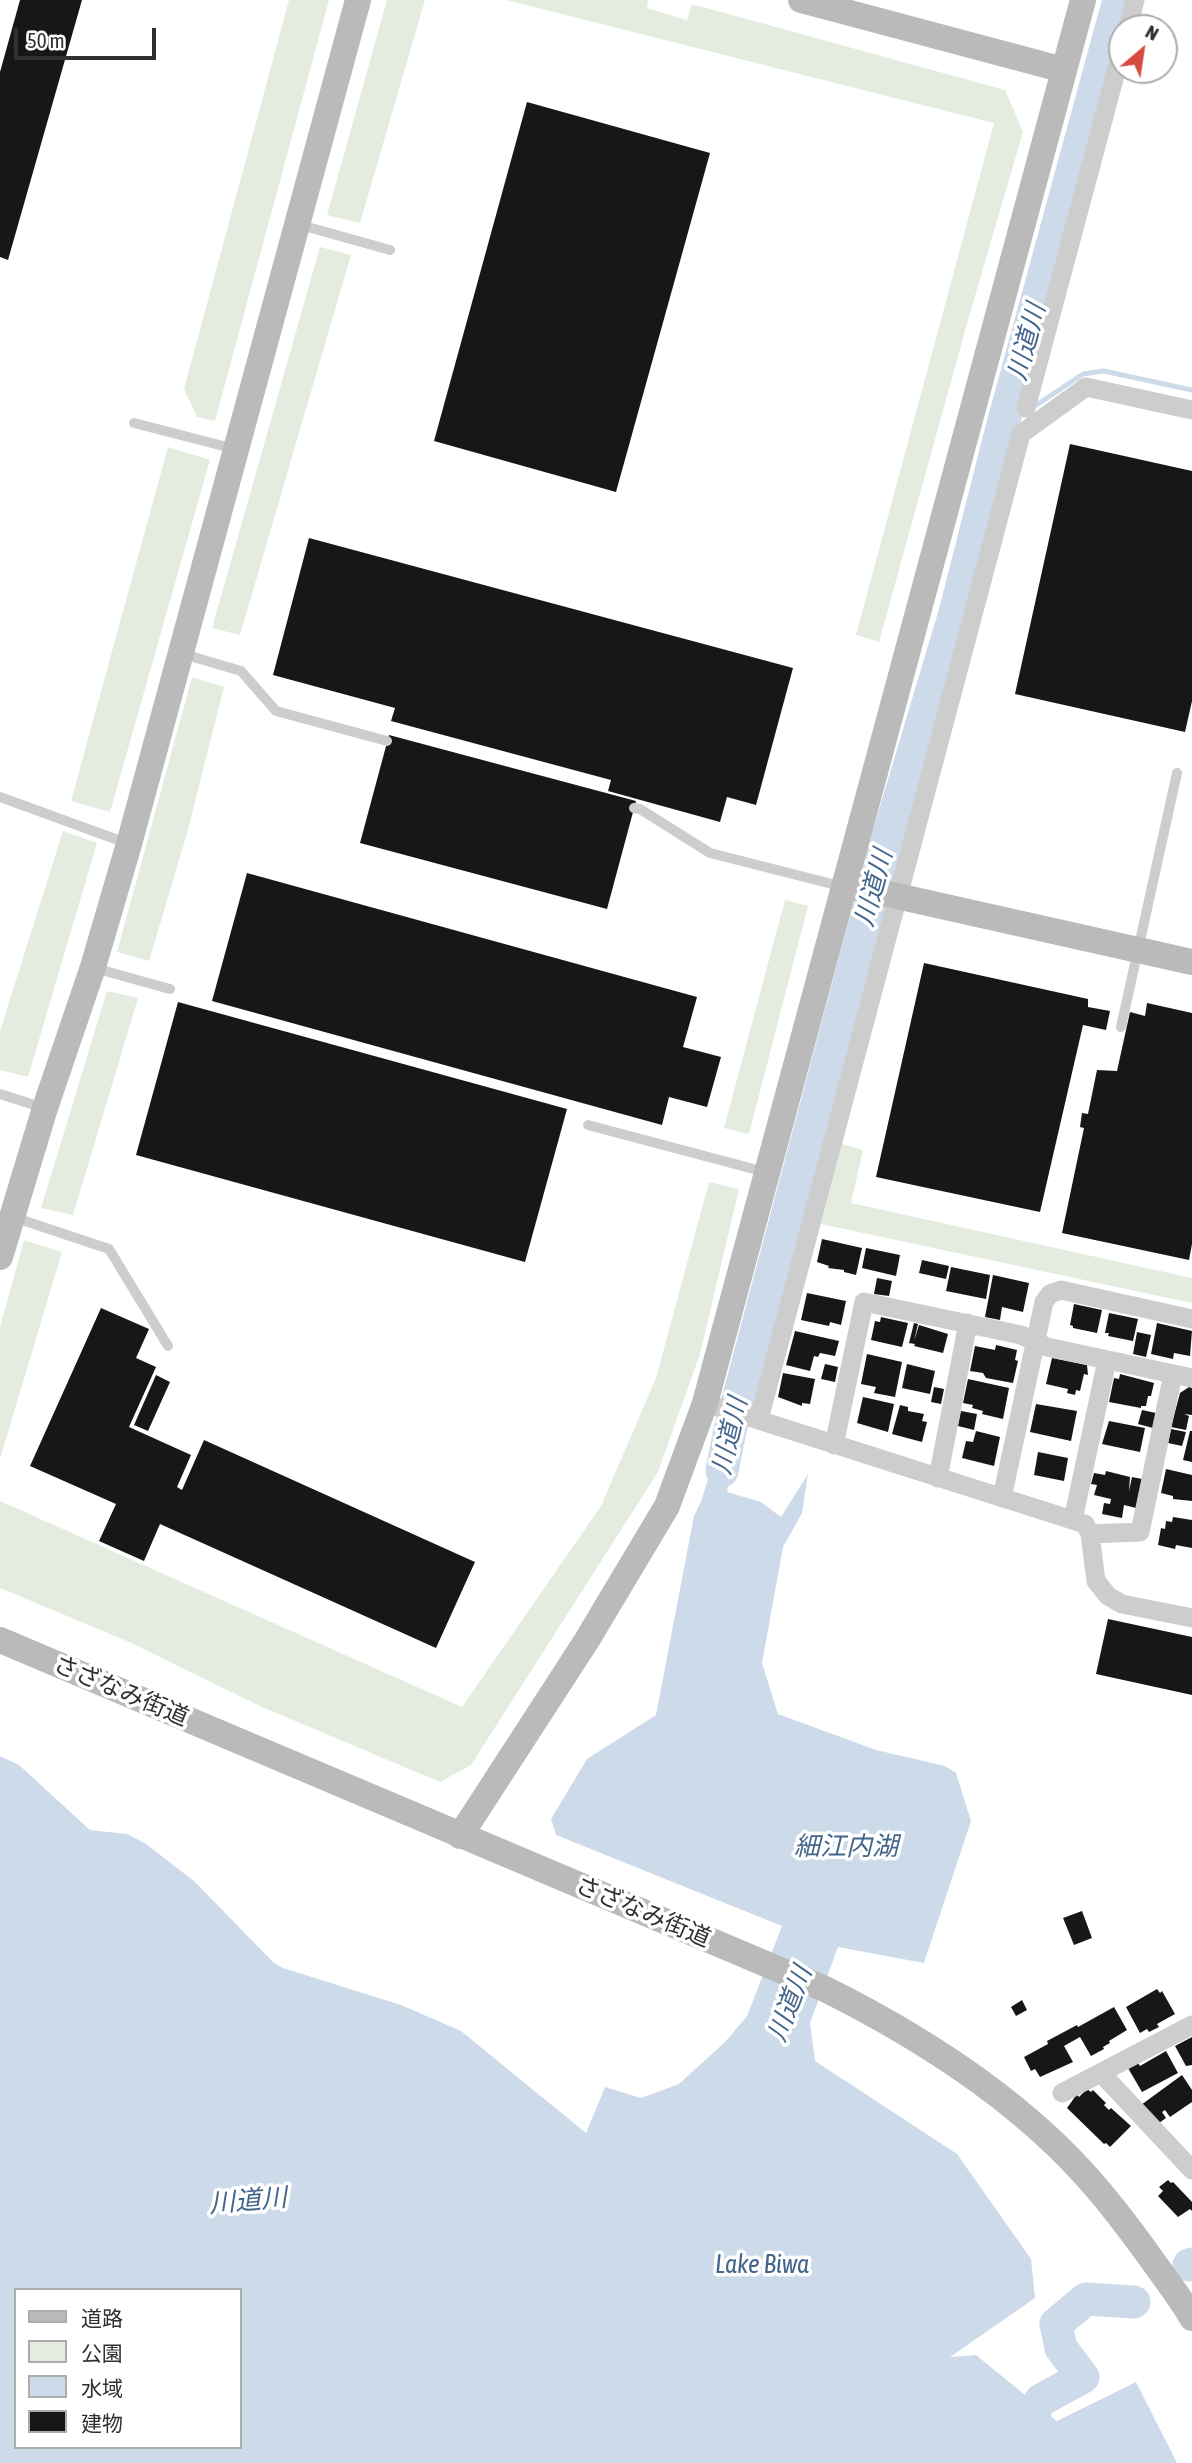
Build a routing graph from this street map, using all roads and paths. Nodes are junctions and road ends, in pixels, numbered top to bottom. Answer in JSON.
{"nodes":[{"id":1,"x":358,"y":0,"type":"edge"},
{"id":2,"x":802,"y":0,"type":"edge"},
{"id":3,"x":1083,"y":0,"type":"edge"},
{"id":4,"x":1065,"y":70,"type":"junction"},
{"id":5,"x":1113,"y":84,"type":"edge"},
{"id":6,"x":297,"y":224,"type":"junction"},
{"id":7,"x":390,"y":250,"type":"dead end"},
{"id":8,"x":1026,"y":408,"type":"dead end"},
{"id":9,"x":1192,"y":410,"type":"edge"},
{"id":10,"x":134,"y":423,"type":"dead end"},
{"id":11,"x":235,"y":450,"type":"junction"},
{"id":12,"x":180,"y":653,"type":"junction"},
{"id":13,"x":387,"y":741,"type":"dead end"},
{"id":14,"x":1177,"y":773,"type":"dead end"},
{"id":15,"x":0,"y":797,"type":"edge"},
{"id":16,"x":634,"y":808,"type":"dead end"},
{"id":17,"x":129,"y":844,"type":"junction"},
{"id":18,"x":853,"y":888,"type":"junction"},
{"id":19,"x":894,"y":897,"type":"junction"},
{"id":20,"x":1138,"y":950,"type":"junction"},
{"id":21,"x":1192,"y":962,"type":"edge"},
{"id":22,"x":93,"y":967,"type":"junction"},
{"id":23,"x":170,"y":989,"type":"dead end"},
{"id":24,"x":1121,"y":1027,"type":"dead end"},
{"id":25,"x":0,"y":1094,"type":"edge"},
{"id":26,"x":45,"y":1108,"type":"junction"},
{"id":27,"x":588,"y":1125,"type":"dead end"},
{"id":28,"x":769,"y":1172,"type":"junction"},
{"id":29,"x":12,"y":1217,"type":"junction"},
{"id":30,"x":0,"y":1257,"type":"edge"},
{"id":31,"x":1192,"y":1319,"type":"edge"},
{"id":32,"x":968,"y":1323,"type":"junction"},
{"id":33,"x":1035,"y":1342,"type":"junction"},
{"id":34,"x":168,"y":1346,"type":"dead end"},
{"id":35,"x":1107,"y":1360,"type":"junction"},
{"id":36,"x":1183,"y":1376,"type":"edge"},
{"id":37,"x":714,"y":1405,"type":"junction"},
{"id":38,"x":755,"y":1418,"type":"junction"},
{"id":39,"x":834,"y":1445,"type":"junction"},
{"id":40,"x":938,"y":1478,"type":"junction"},
{"id":41,"x":1002,"y":1498,"type":"junction"},
{"id":42,"x":1073,"y":1520,"type":"junction"},
{"id":43,"x":1090,"y":1534,"type":"junction"},
{"id":44,"x":1192,"y":1618,"type":"edge"},
{"id":45,"x":0,"y":1640,"type":"edge"},
{"id":46,"x":460,"y":1836,"type":"junction"},
{"id":47,"x":1192,"y":2025,"type":"edge"},
{"id":48,"x":1101,"y":2073,"type":"junction"},
{"id":49,"x":1062,"y":2093,"type":"dead end"},
{"id":50,"x":1192,"y":2170,"type":"edge"},
{"id":51,"x":1190,"y":2311,"type":"edge"}],
"edges":[{"from":1,"to":6,"type":"street"},
{"from":2,"to":4,"type":"street"},
{"from":3,"to":4,"type":"street"},
{"from":4,"to":18,"type":"street"},
{"from":5,"to":8,"type":"street"},
{"from":6,"to":7,"type":"lane"},
{"from":6,"to":11,"type":"street"},
{"from":9,"to":19,"type":"street"},
{"from":10,"to":11,"type":"lane"},
{"from":11,"to":12,"type":"street"},
{"from":12,"to":13,"type":"lane"},
{"from":12,"to":17,"type":"street"},
{"from":14,"to":20,"type":"lane"},
{"from":15,"to":17,"type":"lane"},
{"from":16,"to":18,"type":"lane"},
{"from":17,"to":22,"type":"street"},
{"from":18,"to":19,"type":"street"},
{"from":18,"to":28,"type":"street"},
{"from":19,"to":20,"type":"street"},
{"from":19,"to":38,"type":"street"},
{"from":20,"to":21,"type":"street"},
{"from":20,"to":24,"type":"lane"},
{"from":22,"to":23,"type":"lane"},
{"from":22,"to":26,"type":"street"},
{"from":25,"to":26,"type":"lane"},
{"from":26,"to":29,"type":"street"},
{"from":27,"to":28,"type":"lane"},
{"from":28,"to":37,"type":"street"},
{"from":29,"to":30,"type":"street"},
{"from":29,"to":34,"type":"lane"},
{"from":31,"to":33,"type":"street"},
{"from":32,"to":33,"type":"street"},
{"from":32,"to":39,"type":"street"},
{"from":32,"to":40,"type":"street"},
{"from":33,"to":35,"type":"street"},
{"from":33,"to":41,"type":"street"},
{"from":35,"to":36,"type":"street"},
{"from":35,"to":42,"type":"street"},
{"from":36,"to":43,"type":"street"},
{"from":37,"to":38,"type":"street"},
{"from":37,"to":46,"type":"street"},
{"from":38,"to":39,"type":"street"},
{"from":39,"to":40,"type":"street"},
{"from":40,"to":41,"type":"street"},
{"from":41,"to":42,"type":"street"},
{"from":42,"to":43,"type":"street"},
{"from":43,"to":44,"type":"street"},
{"from":45,"to":46,"type":"street","name":"さざなみ街道"},
{"from":46,"to":51,"type":"street","name":"さざなみ街道"},
{"from":47,"to":48,"type":"street"},
{"from":48,"to":49,"type":"street"},
{"from":48,"to":50,"type":"street"}]}
